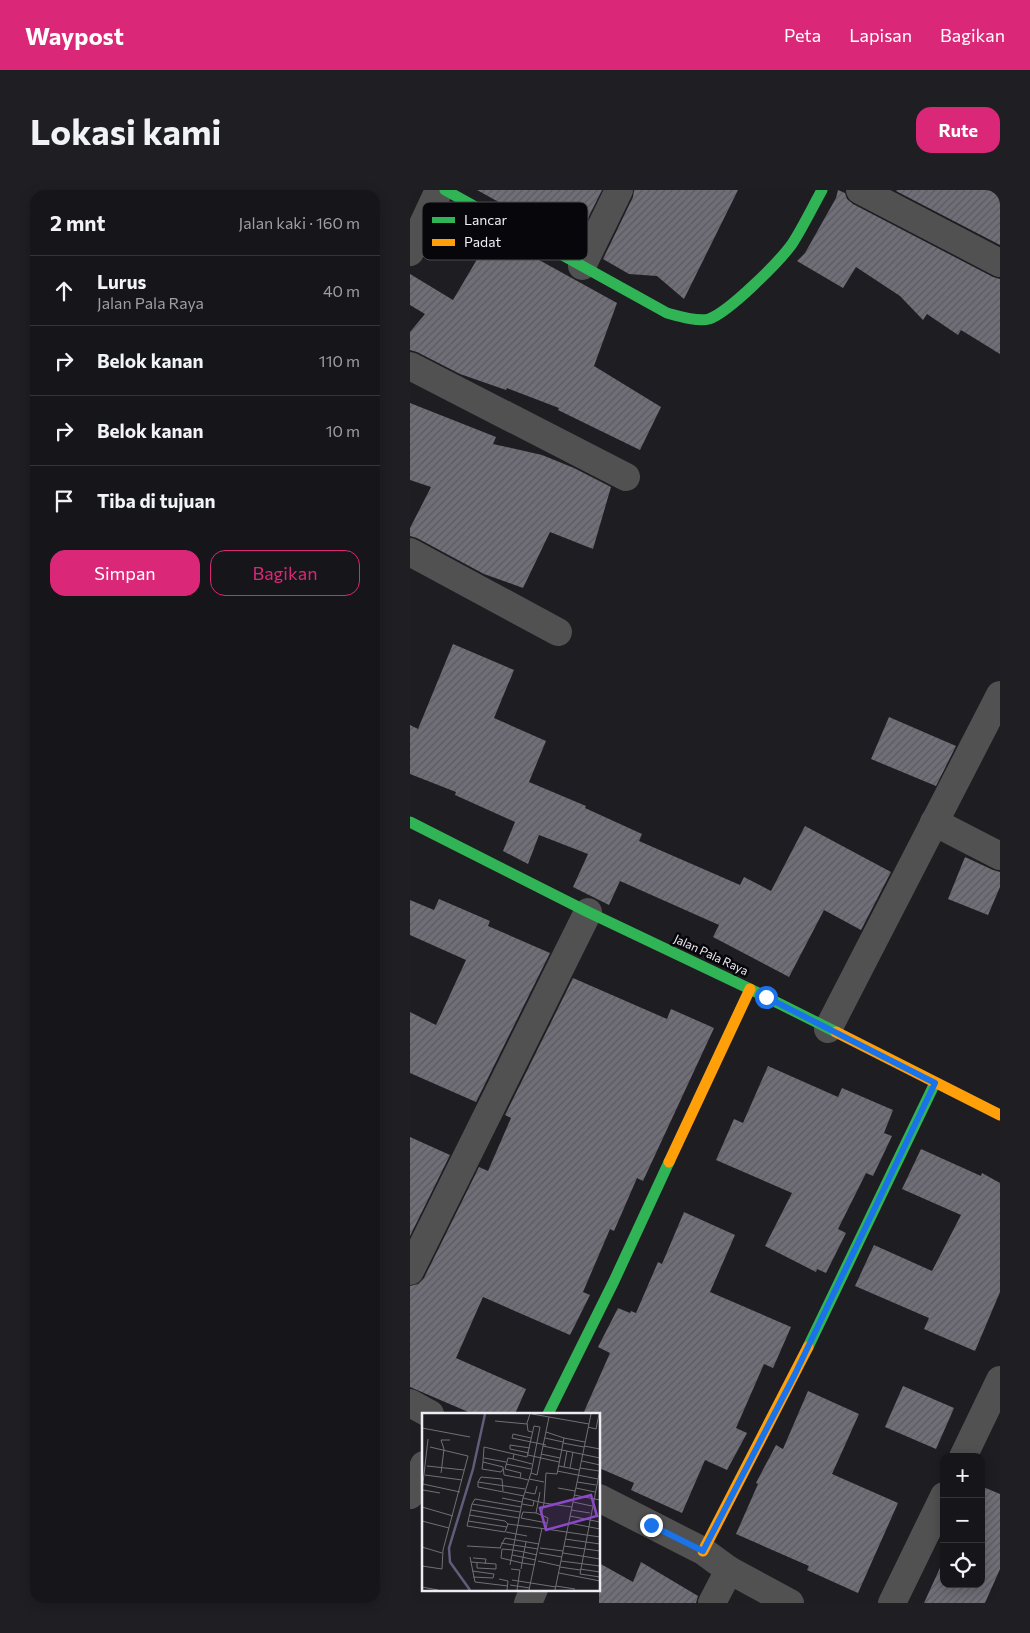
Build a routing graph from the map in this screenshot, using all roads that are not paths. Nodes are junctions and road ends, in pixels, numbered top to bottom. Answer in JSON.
{"nodes":[{"id":1,"x":439,"y":190,"type":"edge"},
{"id":2,"x":445,"y":190,"type":"edge"},
{"id":3,"x":619,"y":190,"type":"edge"},
{"id":4,"x":822,"y":190,"type":"edge"},
{"id":5,"x":860,"y":190,"type":"edge"},
{"id":6,"x":433,"y":202,"type":"edge"},
{"id":7,"x":467,"y":202,"type":"edge"},
{"id":8,"x":422,"y":226,"type":"edge"},
{"id":9,"x":410,"y":252,"type":"edge"},
{"id":10,"x":588,"y":254,"type":"edge"},
{"id":11,"x":571,"y":260,"type":"edge"},
{"id":12,"x":585,"y":260,"type":"edge"},
{"id":13,"x":1000,"y":263,"type":"edge"},
{"id":14,"x":582,"y":266,"type":"junction"},
{"id":15,"x":410,"y":366,"type":"edge"},
{"id":16,"x":626,"y":477,"type":"dead end"},
{"id":17,"x":410,"y":552,"type":"edge"},
{"id":18,"x":558,"y":632,"type":"dead end"},
{"id":19,"x":1000,"y":695,"type":"edge"},
{"id":20,"x":934,"y":822,"type":"junction"},
{"id":21,"x":411,"y":825,"type":"edge"},
{"id":22,"x":1000,"y":856,"type":"edge"},
{"id":23,"x":588,"y":912,"type":"junction"},
{"id":24,"x":750,"y":989,"type":"junction"},
{"id":25,"x":828,"y":1029,"type":"junction"},
{"id":26,"x":935,"y":1083,"type":"junction"},
{"id":27,"x":1000,"y":1114,"type":"edge"},
{"id":28,"x":410,"y":1271,"type":"edge"},
{"id":29,"x":1000,"y":1380,"type":"edge"},
{"id":30,"x":410,"y":1403,"type":"edge"},
{"id":31,"x":428,"y":1413,"type":"edge"},
{"id":32,"x":548,"y":1413,"type":"edge"},
{"id":33,"x":965,"y":1453,"type":"edge"},
{"id":34,"x":422,"y":1469,"type":"edge"},
{"id":35,"x":410,"y":1495,"type":"edge"},
{"id":36,"x":943,"y":1498,"type":"edge"},
{"id":37,"x":600,"y":1499,"type":"edge"},
{"id":38,"x":703,"y":1551,"type":"junction"},
{"id":39,"x":729,"y":1570,"type":"junction"},
{"id":40,"x":534,"y":1590,"type":"edge"},
{"id":41,"x":528,"y":1603,"type":"edge"},
{"id":42,"x":712,"y":1603,"type":"edge"},
{"id":43,"x":790,"y":1603,"type":"edge"},
{"id":44,"x":892,"y":1603,"type":"edge"}],
"edges":[{"from":1,"to":6,"type":"street"},
{"from":2,"to":7,"type":"street"},
{"from":3,"to":10,"type":"street"},
{"from":4,"to":14,"type":"street"},
{"from":5,"to":13,"type":"street"},
{"from":8,"to":9,"type":"street"},
{"from":11,"to":14,"type":"street"},
{"from":12,"to":14,"type":"street"},
{"from":15,"to":16,"type":"street"},
{"from":17,"to":18,"type":"street"},
{"from":19,"to":20,"type":"street"},
{"from":20,"to":22,"type":"street"},
{"from":20,"to":25,"type":"street"},
{"from":21,"to":23,"type":"street","name":"Jalan Pala Raya"},
{"from":23,"to":24,"type":"street","name":"Jalan Pala Raya"},
{"from":23,"to":28,"type":"street"},
{"from":24,"to":25,"type":"street","name":"Jalan Pala Raya"},
{"from":24,"to":32,"type":"street"},
{"from":25,"to":26,"type":"street","name":"Jalan Pala Raya"},
{"from":26,"to":27,"type":"street","name":"Jalan Pala Raya"},
{"from":26,"to":38,"type":"street"},
{"from":29,"to":33,"type":"street"},
{"from":30,"to":31,"type":"street"},
{"from":34,"to":35,"type":"street"},
{"from":36,"to":44,"type":"street"},
{"from":37,"to":38,"type":"street"},
{"from":38,"to":39,"type":"street"},
{"from":39,"to":42,"type":"street"},
{"from":39,"to":43,"type":"street"},
{"from":40,"to":41,"type":"street"}]}
